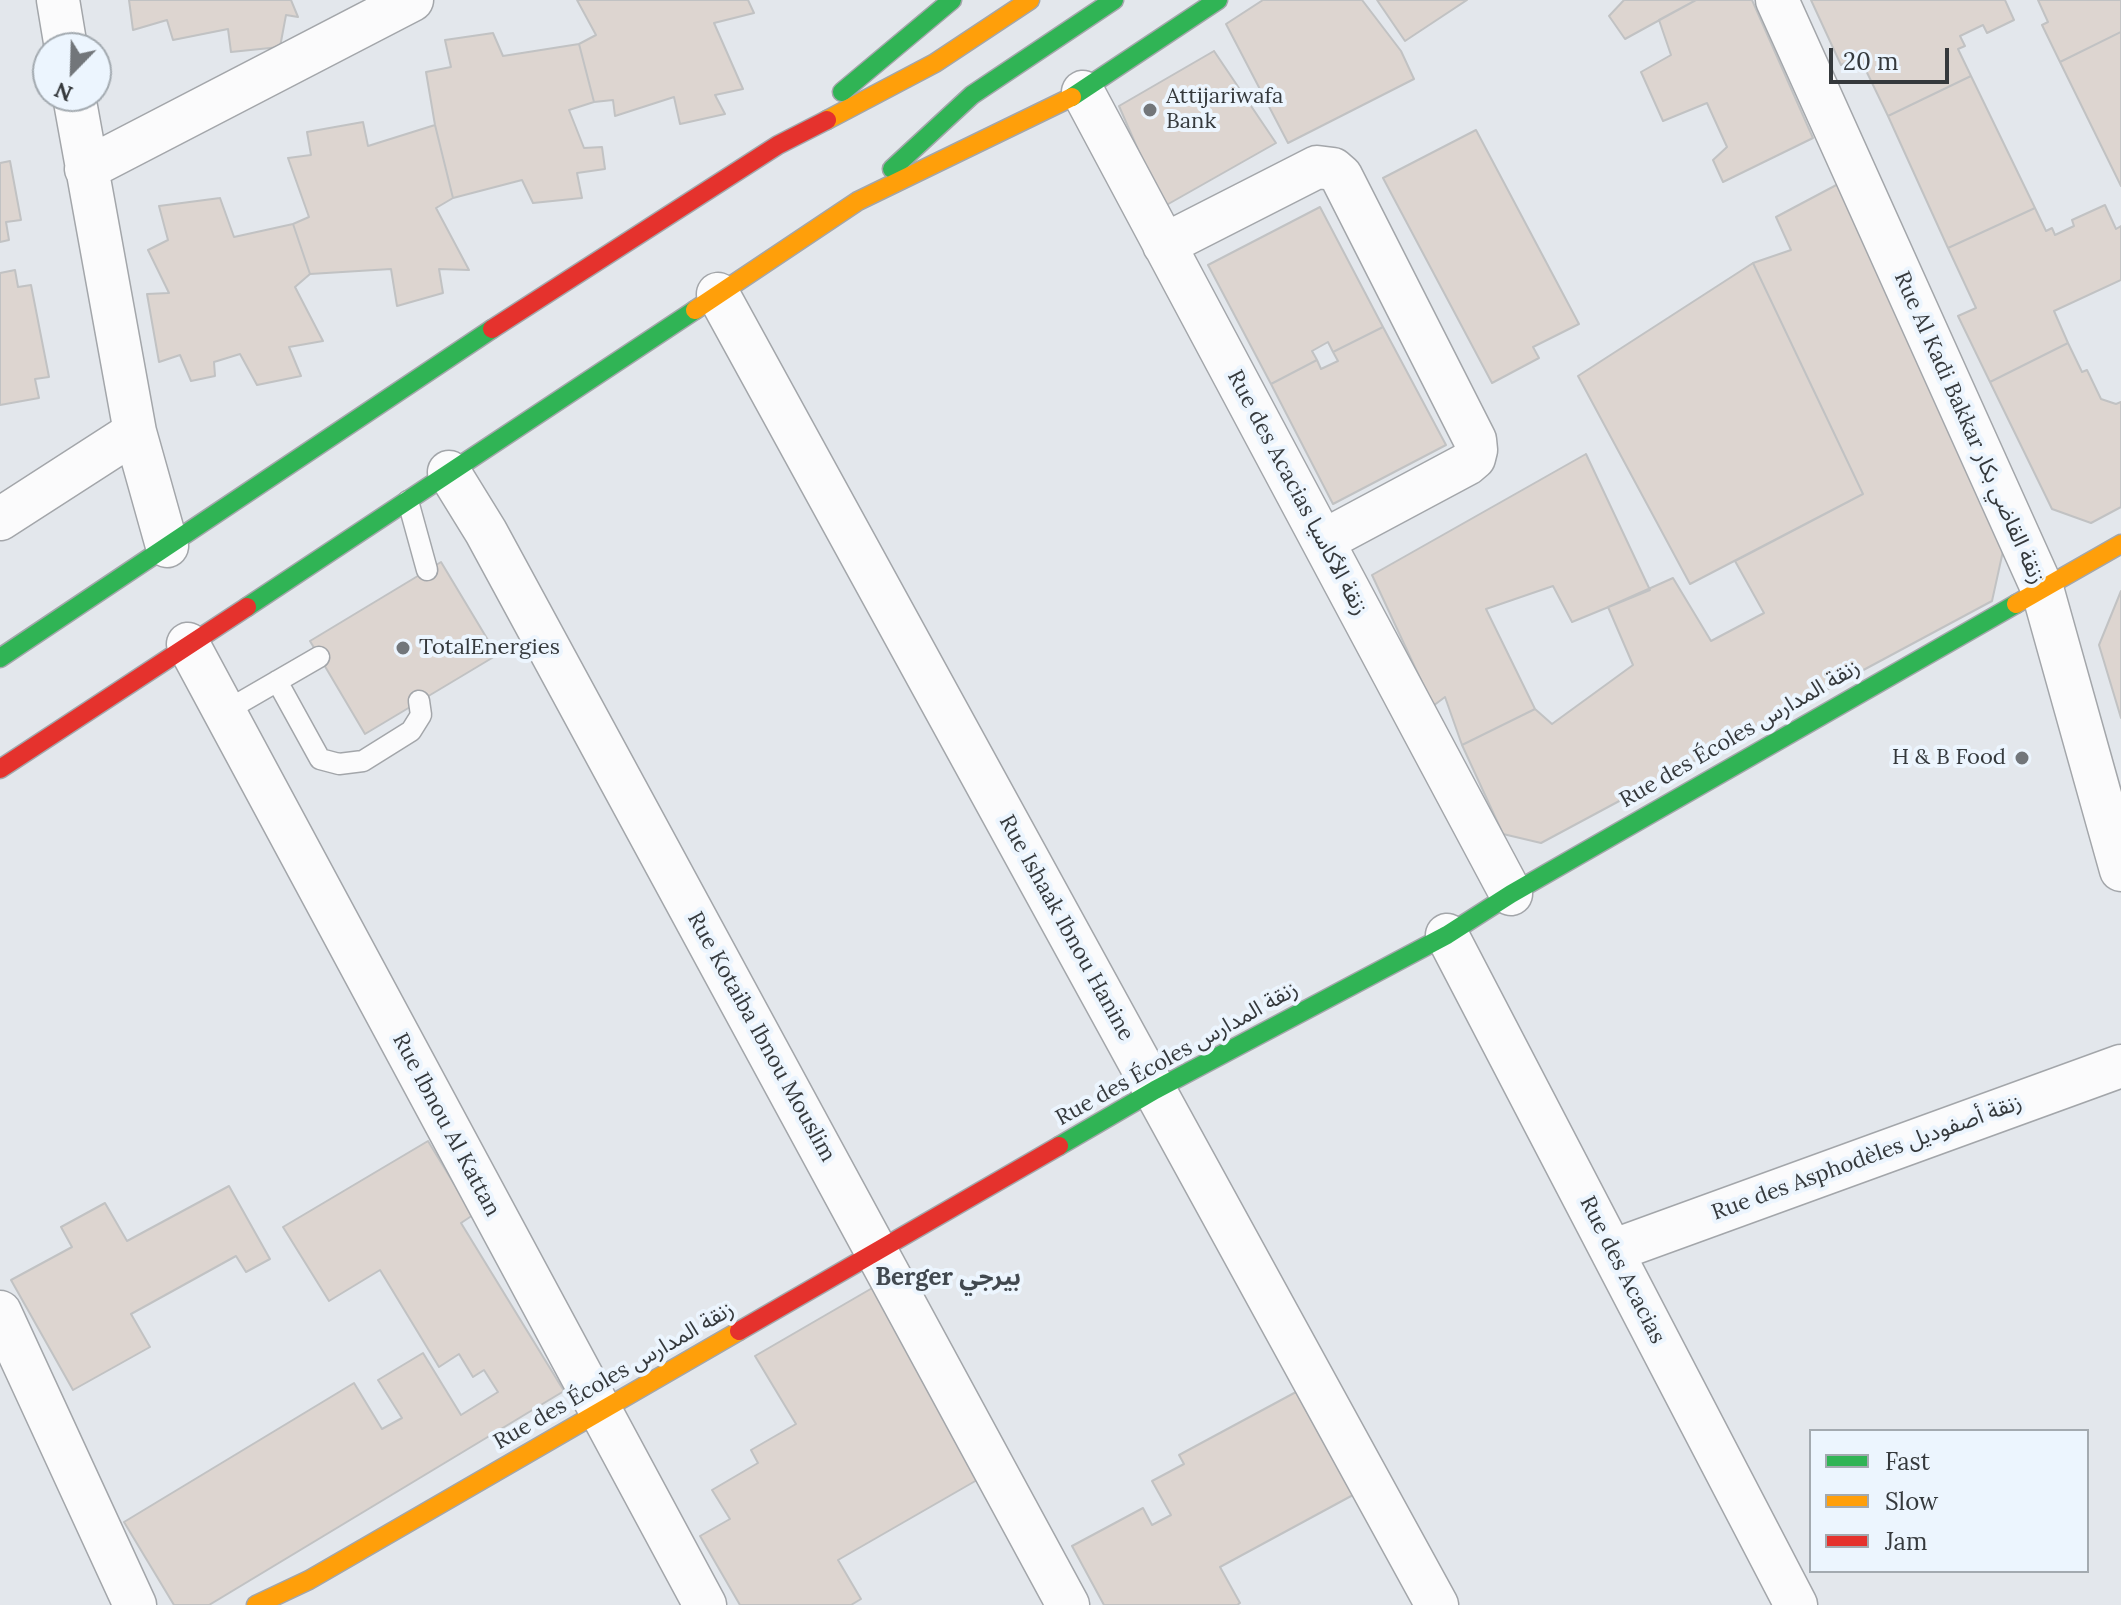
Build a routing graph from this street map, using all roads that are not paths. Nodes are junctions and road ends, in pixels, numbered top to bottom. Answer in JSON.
{"nodes":[{"id":1,"x":58,"y":0,"type":"edge"},
{"id":2,"x":412,"y":0,"type":"edge"},
{"id":3,"x":952,"y":0,"type":"edge"},
{"id":4,"x":1030,"y":0,"type":"edge"},
{"id":5,"x":1114,"y":0,"type":"edge"},
{"id":6,"x":1218,"y":0,"type":"edge"},
{"id":7,"x":1777,"y":0,"type":"edge"},
{"id":8,"x":63,"y":32,"type":"edge"},
{"id":9,"x":1083,"y":92,"type":"junction"},
{"id":10,"x":77,"y":112,"type":"edge"},
{"id":11,"x":778,"y":145,"type":"junction"},
{"id":12,"x":86,"y":169,"type":"junction"},
{"id":13,"x":858,"y":201,"type":"junction"},
{"id":14,"x":1164,"y":245,"type":"junction"},
{"id":15,"x":718,"y":294,"type":"junction"},
{"id":16,"x":135,"y":432,"type":"junction"},
{"id":17,"x":449,"y":472,"type":"junction"},
{"id":18,"x":408,"y":501,"type":"junction"},
{"id":19,"x":0,"y":519,"type":"edge"},
{"id":20,"x":1323,"y":541,"type":"junction"},
{"id":21,"x":2121,"y":544,"type":"edge"},
{"id":22,"x":167,"y":546,"type":"junction"},
{"id":23,"x":427,"y":570,"type":"dead end"},
{"id":24,"x":2042,"y":588,"type":"junction"},
{"id":25,"x":188,"y":644,"type":"junction"},
{"id":26,"x":319,"y":657,"type":"dead end"},
{"id":27,"x":0,"y":658,"type":"edge"},
{"id":28,"x":277,"y":681,"type":"junction"},
{"id":29,"x":419,"y":701,"type":"dead end"},
{"id":30,"x":224,"y":712,"type":"junction"},
{"id":31,"x":0,"y":769,"type":"edge"},
{"id":32,"x":2121,"y":870,"type":"edge"},
{"id":33,"x":1511,"y":894,"type":"junction"},
{"id":34,"x":1447,"y":935,"type":"junction"},
{"id":35,"x":2121,"y":1066,"type":"edge"},
{"id":36,"x":1155,"y":1090,"type":"junction"},
{"id":37,"x":1612,"y":1251,"type":"junction"},
{"id":38,"x":878,"y":1252,"type":"junction"},
{"id":39,"x":0,"y":1312,"type":"edge"},
{"id":40,"x":600,"y":1411,"type":"junction"},
{"id":41,"x":315,"y":1593,"type":"edge"},
{"id":42,"x":135,"y":1605,"type":"edge"},
{"id":43,"x":256,"y":1605,"type":"edge"},
{"id":44,"x":705,"y":1605,"type":"edge"},
{"id":45,"x":1068,"y":1605,"type":"edge"},
{"id":46,"x":1437,"y":1605,"type":"edge"},
{"id":47,"x":1796,"y":1605,"type":"edge"}],
"edges":[{"from":1,"to":8,"type":"street"},
{"from":2,"to":12,"type":"street"},
{"from":3,"to":11,"type":"main road"},
{"from":4,"to":11,"type":"main road"},
{"from":5,"to":13,"type":"main road"},
{"from":6,"to":9,"type":"main road"},
{"from":7,"to":24,"type":"street","name":"Rue Al Kadi Bakkar زنقة القاضي بكار"},
{"from":9,"to":13,"type":"main road"},
{"from":9,"to":14,"type":"street","name":"Rue des Acacias زنقة الأكاسيا"},
{"from":10,"to":12,"type":"street"},
{"from":11,"to":22,"type":"main road"},
{"from":12,"to":16,"type":"street"},
{"from":13,"to":15,"type":"main road"},
{"from":14,"to":20,"type":"street","name":"Rue des Acacias زنقة الأكاسيا"},
{"from":14,"to":20,"type":"street"},
{"from":15,"to":17,"type":"main road"},
{"from":15,"to":36,"type":"street","name":"Rue Ishaak Ibnou Hanine"},
{"from":16,"to":19,"type":"street"},
{"from":16,"to":22,"type":"street"},
{"from":17,"to":18,"type":"main road"},
{"from":17,"to":38,"type":"street","name":"Rue Kotaiba Ibnou Mouslim"},
{"from":18,"to":23,"type":"lane"},
{"from":18,"to":25,"type":"main road"},
{"from":20,"to":33,"type":"street","name":"Rue des Acacias زنقة الأكاسيا"},
{"from":21,"to":24,"type":"main road","name":"Rue des Écoles زنقة المدارس"},
{"from":22,"to":27,"type":"main road"},
{"from":24,"to":32,"type":"street","name":"Rue Al Kadi Bakkar زنقة القاضي بكار"},
{"from":24,"to":33,"type":"main road","name":"Rue des Écoles زنقة المدارس"},
{"from":25,"to":30,"type":"street","name":"Rue Ibnou Al Kattan"},
{"from":25,"to":31,"type":"main road"},
{"from":26,"to":28,"type":"lane"},
{"from":28,"to":29,"type":"lane"},
{"from":28,"to":30,"type":"lane"},
{"from":30,"to":40,"type":"street","name":"Rue Ibnou Al Kattan"},
{"from":33,"to":34,"type":"main road","name":"Rue des Écoles زنقة المدارس"},
{"from":34,"to":36,"type":"main road","name":"Rue des Écoles زنقة المدارس"},
{"from":34,"to":37,"type":"street","name":"Rue des Acacias"},
{"from":35,"to":37,"type":"street","name":"Rue des Asphodèles زنقة أصفوديل"},
{"from":36,"to":38,"type":"main road","name":"Rue des Écoles زنقة المدارس"},
{"from":36,"to":46,"type":"street","name":"Rue Ishaak Ibnou Hanine"},
{"from":37,"to":47,"type":"street","name":"Rue des Acacias"},
{"from":38,"to":40,"type":"main road","name":"Rue des Écoles زنقة المدارس"},
{"from":38,"to":45,"type":"street","name":"Rue Kotaiba Ibnou Mouslim"},
{"from":39,"to":42,"type":"street"},
{"from":40,"to":41,"type":"main road","name":"Rue des Écoles زنقة المدارس"},
{"from":40,"to":44,"type":"street","name":"Rue Ibnou Al Kattan"},
{"from":41,"to":43,"type":"main road","name":"Rue des Écoles زنقة المدارس"}]}
